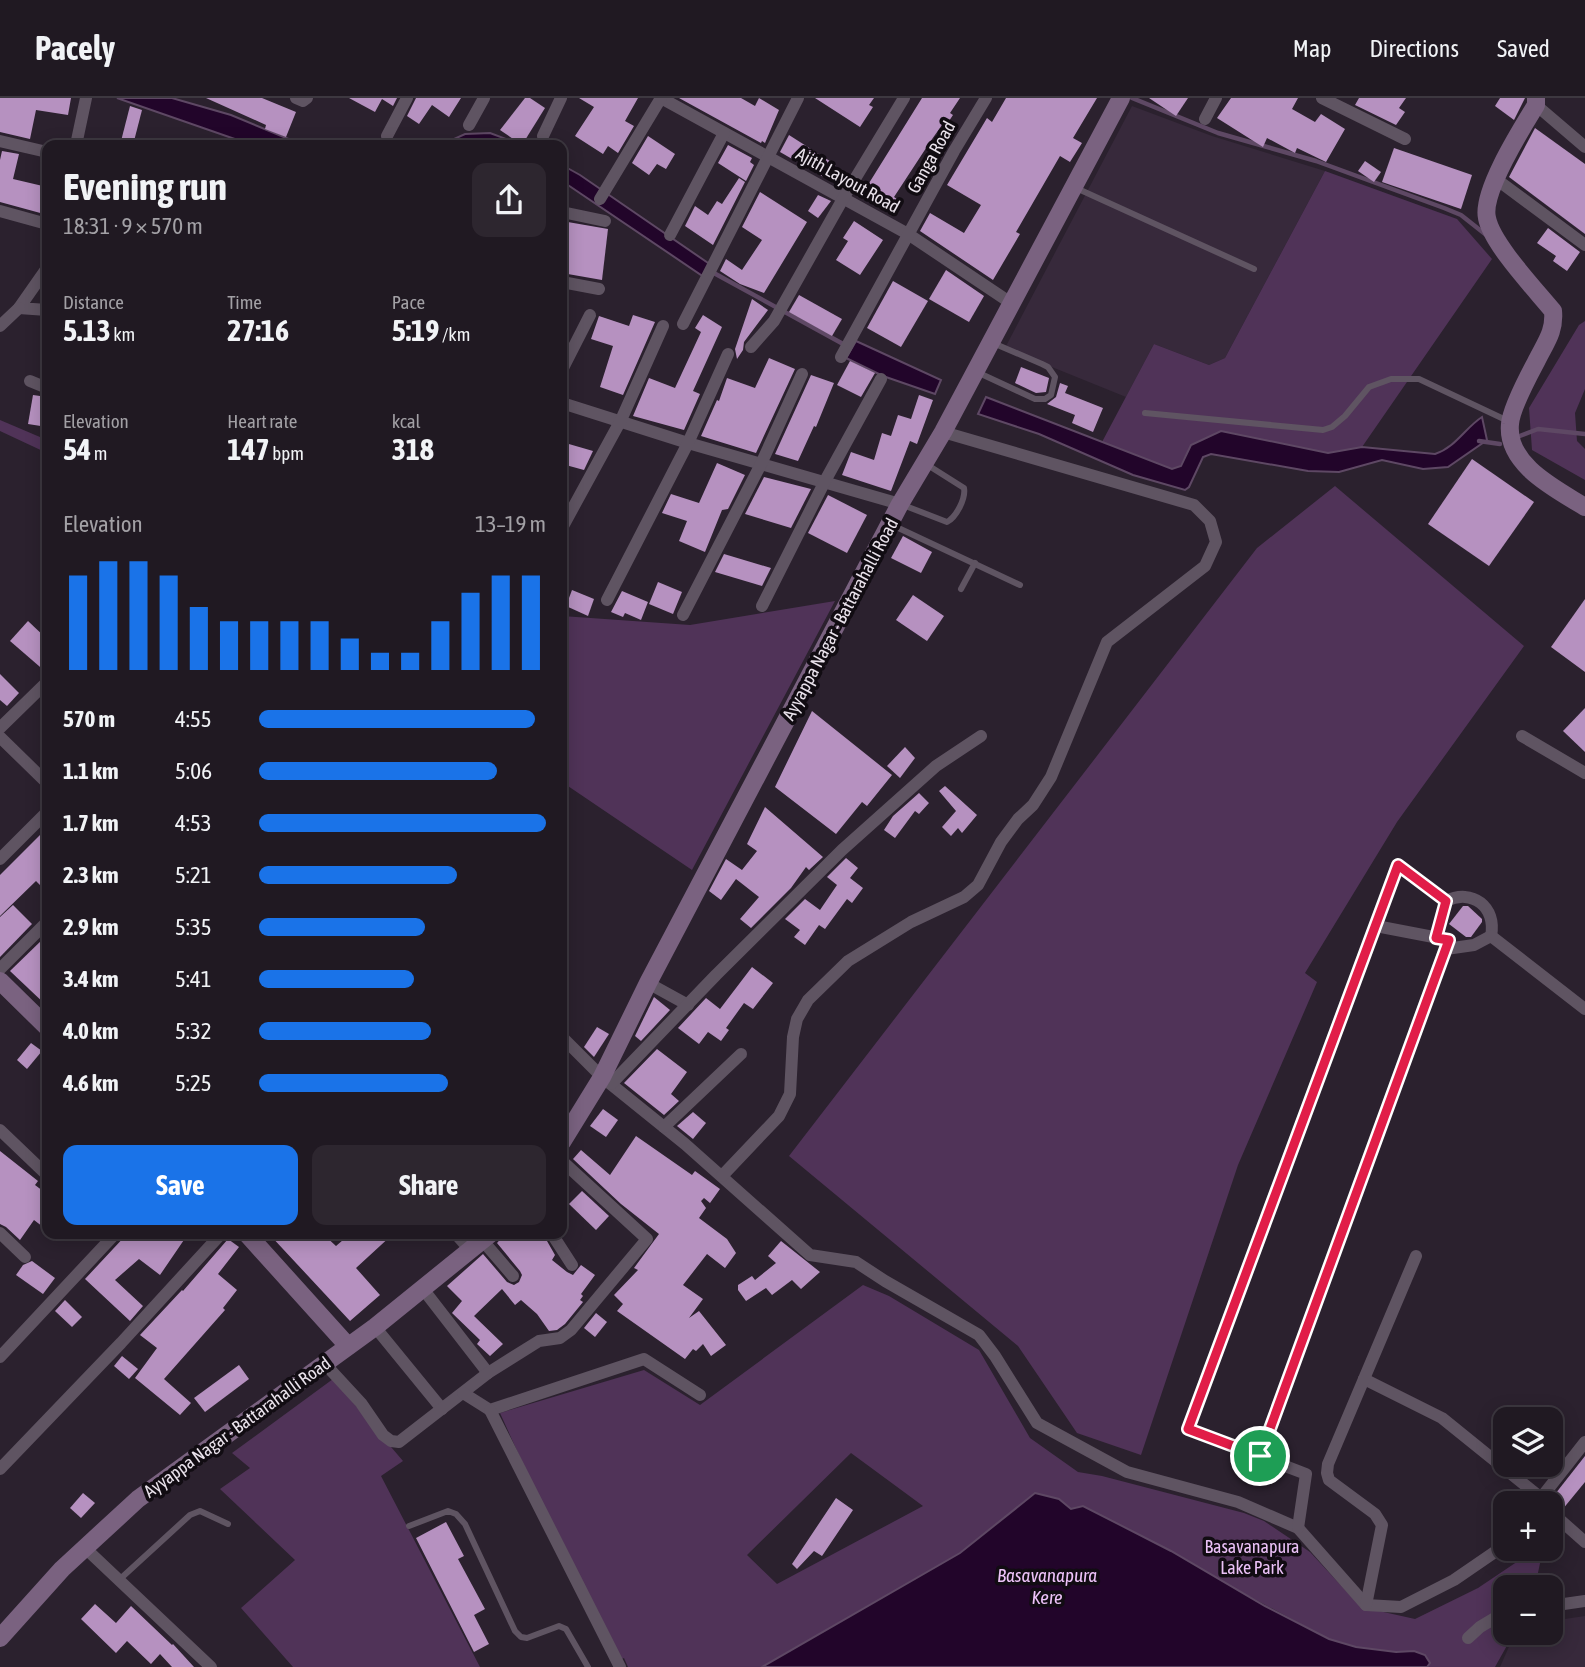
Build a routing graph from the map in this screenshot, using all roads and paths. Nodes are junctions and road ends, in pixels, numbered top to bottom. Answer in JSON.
{"nodes":[{"id":1,"x":86,"y":98,"type":"edge"},
{"id":2,"x":407,"y":98,"type":"edge"},
{"id":3,"x":484,"y":98,"type":"edge"},
{"id":4,"x":561,"y":98,"type":"edge"},
{"id":5,"x":661,"y":98,"type":"edge"},
{"id":6,"x":799,"y":98,"type":"edge"},
{"id":7,"x":904,"y":98,"type":"edge"},
{"id":8,"x":986,"y":98,"type":"edge"},
{"id":9,"x":1121,"y":98,"type":"edge"},
{"id":10,"x":1216,"y":98,"type":"edge"},
{"id":11,"x":1322,"y":98,"type":"edge"},
{"id":12,"x":1536,"y":102,"type":"edge"},
{"id":13,"x":1205,"y":119,"type":"dead end"},
{"id":14,"x":469,"y":125,"type":"dead end"},
{"id":15,"x":724,"y":133,"type":"junction"},
{"id":16,"x":387,"y":136,"type":"dead end"},
{"id":17,"x":543,"y":136,"type":"dead end"},
{"id":18,"x":1405,"y":139,"type":"dead end"},
{"id":19,"x":77,"y":140,"type":"edge"},
{"id":20,"x":0,"y":141,"type":"edge"},
{"id":21,"x":1585,"y":148,"type":"edge"},
{"id":22,"x":42,"y":151,"type":"edge"},
{"id":23,"x":768,"y":157,"type":"junction"},
{"id":24,"x":1496,"y":179,"type":"junction"},
{"id":25,"x":1074,"y":187,"type":"junction"},
{"id":26,"x":844,"y":197,"type":"junction"},
{"id":27,"x":600,"y":200,"type":"dead end"},
{"id":28,"x":0,"y":211,"type":"edge"},
{"id":29,"x":567,"y":213,"type":"edge"},
{"id":30,"x":605,"y":221,"type":"dead end"},
{"id":31,"x":42,"y":223,"type":"edge"},
{"id":32,"x":908,"y":234,"type":"junction"},
{"id":33,"x":670,"y":235,"type":"dead end"},
{"id":34,"x":1585,"y":245,"type":"edge"},
{"id":35,"x":1254,"y":269,"type":"dead end"},
{"id":36,"x":42,"y":275,"type":"edge"},
{"id":37,"x":567,"y":283,"type":"edge"},
{"id":38,"x":599,"y":289,"type":"dead end"},
{"id":39,"x":1011,"y":303,"type":"junction"},
{"id":40,"x":19,"y":308,"type":"junction"},
{"id":41,"x":42,"y":310,"type":"edge"},
{"id":42,"x":590,"y":315,"type":"dead end"},
{"id":43,"x":683,"y":324,"type":"dead end"},
{"id":44,"x":0,"y":326,"type":"edge"},
{"id":45,"x":663,"y":326,"type":"dead end"},
{"id":46,"x":991,"y":342,"type":"junction"},
{"id":47,"x":751,"y":347,"type":"dead end"},
{"id":48,"x":728,"y":354,"type":"dead end"},
{"id":49,"x":841,"y":357,"type":"dead end"},
{"id":50,"x":567,"y":360,"type":"edge"},
{"id":51,"x":975,"y":372,"type":"junction"},
{"id":52,"x":802,"y":374,"type":"dead end"},
{"id":53,"x":881,"y":379,"type":"dead end"},
{"id":54,"x":30,"y":381,"type":"dead end"},
{"id":55,"x":42,"y":386,"type":"edge"},
{"id":56,"x":567,"y":404,"type":"edge"},
{"id":57,"x":1145,"y":413,"type":"dead end"},
{"id":58,"x":621,"y":420,"type":"junction"},
{"id":59,"x":1510,"y":422,"type":"junction"},
{"id":60,"x":943,"y":432,"type":"junction"},
{"id":61,"x":688,"y":443,"type":"junction"},
{"id":62,"x":925,"y":463,"type":"junction"},
{"id":63,"x":761,"y":464,"type":"junction"},
{"id":64,"x":825,"y":481,"type":"junction"},
{"id":65,"x":900,"y":504,"type":"junction"},
{"id":66,"x":1585,"y":507,"type":"edge"},
{"id":67,"x":567,"y":519,"type":"edge"},
{"id":68,"x":890,"y":524,"type":"junction"},
{"id":69,"x":975,"y":563,"type":"junction"},
{"id":70,"x":1020,"y":585,"type":"dead end"},
{"id":71,"x":961,"y":589,"type":"dead end"},
{"id":72,"x":607,"y":600,"type":"dead end"},
{"id":73,"x":762,"y":606,"type":"dead end"},
{"id":74,"x":683,"y":615,"type":"dead end"},
{"id":75,"x":42,"y":686,"type":"edge"},
{"id":76,"x":0,"y":728,"type":"edge"},
{"id":77,"x":981,"y":736,"type":"dead end"},
{"id":78,"x":1522,"y":736,"type":"dead end"},
{"id":79,"x":0,"y":737,"type":"edge"},
{"id":80,"x":1585,"y":773,"type":"edge"},
{"id":81,"x":42,"y":778,"type":"edge"},
{"id":82,"x":42,"y":817,"type":"edge"},
{"id":83,"x":0,"y":859,"type":"edge"},
{"id":84,"x":1446,"y":901,"type":"junction"},
{"id":85,"x":1376,"y":926,"type":"junction"},
{"id":86,"x":42,"y":927,"type":"edge"},
{"id":87,"x":1491,"y":936,"type":"junction"},
{"id":88,"x":1436,"y":938,"type":"junction"},
{"id":89,"x":1446,"y":949,"type":"junction"},
{"id":90,"x":0,"y":969,"type":"edge"},
{"id":91,"x":0,"y":981,"type":"edge"},
{"id":92,"x":648,"y":983,"type":"junction"},
{"id":93,"x":688,"y":1005,"type":"junction"},
{"id":94,"x":1585,"y":1009,"type":"edge"},
{"id":95,"x":42,"y":1022,"type":"edge"},
{"id":96,"x":567,"y":1042,"type":"edge"},
{"id":97,"x":741,"y":1054,"type":"dead end"},
{"id":98,"x":607,"y":1081,"type":"junction"},
{"id":99,"x":664,"y":1127,"type":"junction"},
{"id":100,"x":0,"y":1130,"type":"edge"},
{"id":101,"x":567,"y":1130,"type":"edge"},
{"id":102,"x":567,"y":1166,"type":"edge"},
{"id":103,"x":42,"y":1170,"type":"edge"},
{"id":104,"x":722,"y":1176,"type":"junction"},
{"id":105,"x":0,"y":1233,"type":"edge"},
{"id":106,"x":110,"y":1239,"type":"edge"},
{"id":107,"x":216,"y":1239,"type":"edge"},
{"id":108,"x":252,"y":1239,"type":"edge"},
{"id":109,"x":555,"y":1239,"type":"edge"},
{"id":110,"x":481,"y":1241,"type":"edge"},
{"id":111,"x":1416,"y":1256,"type":"dead end"},
{"id":112,"x":25,"y":1257,"type":"dead end"},
{"id":113,"x":572,"y":1265,"type":"dead end"},
{"id":114,"x":513,"y":1276,"type":"dead end"},
{"id":115,"x":423,"y":1289,"type":"junction"},
{"id":116,"x":375,"y":1327,"type":"junction"},
{"id":117,"x":348,"y":1346,"type":"junction"},
{"id":118,"x":0,"y":1357,"type":"edge"},
{"id":119,"x":324,"y":1364,"type":"junction"},
{"id":120,"x":488,"y":1373,"type":"junction"},
{"id":121,"x":1364,"y":1379,"type":"junction"},
{"id":122,"x":463,"y":1393,"type":"junction"},
{"id":123,"x":700,"y":1395,"type":"dead end"},
{"id":124,"x":442,"y":1409,"type":"junction"},
{"id":125,"x":490,"y":1410,"type":"junction"},
{"id":126,"x":1585,"y":1442,"type":"edge"},
{"id":127,"x":1260,"y":1456,"type":"junction"},
{"id":128,"x":0,"y":1469,"type":"edge"},
{"id":129,"x":1533,"y":1491,"type":"edge"},
{"id":130,"x":1550,"y":1491,"type":"edge"},
{"id":131,"x":1563,"y":1522,"type":"edge"},
{"id":132,"x":228,"y":1524,"type":"dead end"},
{"id":133,"x":409,"y":1526,"type":"dead end"},
{"id":134,"x":1298,"y":1528,"type":"junction"},
{"id":135,"x":1582,"y":1539,"type":"edge"},
{"id":136,"x":84,"y":1547,"type":"junction"},
{"id":137,"x":1493,"y":1553,"type":"edge"},
{"id":138,"x":119,"y":1580,"type":"junction"},
{"id":139,"x":1585,"y":1601,"type":"edge"},
{"id":140,"x":1563,"y":1604,"type":"edge"},
{"id":141,"x":1366,"y":1605,"type":"junction"},
{"id":142,"x":1493,"y":1619,"type":"edge"},
{"id":143,"x":0,"y":1637,"type":"edge"},
{"id":144,"x":1468,"y":1638,"type":"dead end"},
{"id":145,"x":211,"y":1667,"type":"edge"},
{"id":146,"x":588,"y":1667,"type":"edge"},
{"id":147,"x":620,"y":1667,"type":"edge"}],
"edges":[{"from":1,"to":19,"type":"street"},
{"from":2,"to":16,"type":"street"},
{"from":3,"to":14,"type":"street"},
{"from":4,"to":17,"type":"street"},
{"from":5,"to":15,"type":"street","name":"Ajith Layout Road"},
{"from":5,"to":27,"type":"street"},
{"from":6,"to":23,"type":"street"},
{"from":7,"to":26,"type":"street"},
{"from":8,"to":32,"type":"street","name":"Ganga Road"},
{"from":9,"to":25,"type":"main road","name":"Ayyappa Nagar - Battarahalli Road"},
{"from":10,"to":13,"type":"street"},
{"from":11,"to":18,"type":"street"},
{"from":12,"to":21,"type":"street"},
{"from":12,"to":24,"type":"main road"},
{"from":15,"to":23,"type":"street","name":"Ajith Layout Road"},
{"from":15,"to":33,"type":"street"},
{"from":20,"to":22,"type":"street"},
{"from":23,"to":26,"type":"street","name":"Ajith Layout Road"},
{"from":23,"to":43,"type":"street"},
{"from":24,"to":34,"type":"street"},
{"from":24,"to":59,"type":"main road"},
{"from":25,"to":35,"type":"lane"},
{"from":25,"to":39,"type":"main road","name":"Ayyappa Nagar - Battarahalli Road"},
{"from":26,"to":32,"type":"street","name":"Ajith Layout Road"},
{"from":26,"to":47,"type":"street"},
{"from":28,"to":31,"type":"street"},
{"from":29,"to":30,"type":"street"},
{"from":32,"to":39,"type":"street","name":"Ajith Layout Road"},
{"from":32,"to":49,"type":"street","name":"Ganga Road"},
{"from":36,"to":40,"type":"street"},
{"from":37,"to":38,"type":"street"},
{"from":39,"to":46,"type":"main road","name":"Ayyappa Nagar - Battarahalli Road"},
{"from":40,"to":41,"type":"street"},
{"from":40,"to":44,"type":"street"},
{"from":42,"to":50,"type":"street"},
{"from":45,"to":58,"type":"street"},
{"from":46,"to":51,"type":"main road","name":"Ayyappa Nagar - Battarahalli Road"},
{"from":46,"to":51,"type":"lane"},
{"from":48,"to":61,"type":"street"},
{"from":51,"to":60,"type":"main road","name":"Ayyappa Nagar - Battarahalli Road"},
{"from":52,"to":63,"type":"street"},
{"from":53,"to":64,"type":"street"},
{"from":54,"to":55,"type":"street"},
{"from":56,"to":58,"type":"street"},
{"from":57,"to":59,"type":"lane"},
{"from":58,"to":61,"type":"street"},
{"from":58,"to":67,"type":"street"},
{"from":59,"to":66,"type":"main road"},
{"from":60,"to":62,"type":"main road","name":"Ayyappa Nagar - Battarahalli Road"},
{"from":60,"to":104,"type":"street"},
{"from":61,"to":63,"type":"street"},
{"from":61,"to":72,"type":"street"},
{"from":62,"to":65,"type":"main road","name":"Ayyappa Nagar - Battarahalli Road"},
{"from":62,"to":65,"type":"lane"},
{"from":63,"to":64,"type":"street"},
{"from":63,"to":74,"type":"street"},
{"from":64,"to":65,"type":"street"},
{"from":64,"to":73,"type":"street"},
{"from":65,"to":68,"type":"main road","name":"Ayyappa Nagar - Battarahalli Road"},
{"from":68,"to":69,"type":"lane"},
{"from":68,"to":92,"type":"main road","name":"Ayyappa Nagar - Battarahalli Road"},
{"from":69,"to":70,"type":"lane"},
{"from":69,"to":71,"type":"lane"},
{"from":75,"to":76,"type":"street"},
{"from":77,"to":93,"type":"street"},
{"from":78,"to":80,"type":"street"},
{"from":79,"to":81,"type":"street"},
{"from":82,"to":83,"type":"street"},
{"from":84,"to":85,"type":"street"},
{"from":84,"to":87,"type":"street"},
{"from":84,"to":88,"type":"street"},
{"from":85,"to":88,"type":"street"},
{"from":85,"to":127,"type":"street"},
{"from":86,"to":90,"type":"street"},
{"from":87,"to":89,"type":"street"},
{"from":87,"to":94,"type":"street"},
{"from":88,"to":89,"type":"street"},
{"from":89,"to":127,"type":"street"},
{"from":91,"to":95,"type":"main road"},
{"from":92,"to":93,"type":"street"},
{"from":92,"to":98,"type":"main road","name":"Ayyappa Nagar - Battarahalli Road"},
{"from":93,"to":98,"type":"street"},
{"from":96,"to":98,"type":"street"},
{"from":97,"to":99,"type":"street"},
{"from":98,"to":99,"type":"street"},
{"from":98,"to":101,"type":"main road","name":"Ayyappa Nagar - Battarahalli Road"},
{"from":99,"to":104,"type":"street"},
{"from":100,"to":103,"type":"street"},
{"from":102,"to":120,"type":"street"},
{"from":104,"to":134,"type":"street"},
{"from":105,"to":112,"type":"street"},
{"from":106,"to":118,"type":"street"},
{"from":107,"to":128,"type":"street"},
{"from":108,"to":117,"type":"main road"},
{"from":109,"to":113,"type":"street"},
{"from":110,"to":114,"type":"street"},
{"from":110,"to":115,"type":"main road","name":"Ayyappa Nagar - Battarahalli Road"},
{"from":111,"to":121,"type":"street"},
{"from":115,"to":116,"type":"main road","name":"Ayyappa Nagar - Battarahalli Road"},
{"from":115,"to":120,"type":"street"},
{"from":116,"to":117,"type":"main road","name":"Ayyappa Nagar - Battarahalli Road"},
{"from":116,"to":124,"type":"street"},
{"from":117,"to":119,"type":"main road","name":"Ayyappa Nagar - Battarahalli Road"},
{"from":119,"to":124,"type":"street"},
{"from":119,"to":136,"type":"main road","name":"Ayyappa Nagar - Battarahalli Road"},
{"from":120,"to":122,"type":"street"},
{"from":121,"to":129,"type":"street"},
{"from":121,"to":141,"type":"street"},
{"from":122,"to":124,"type":"street"},
{"from":122,"to":125,"type":"street"},
{"from":123,"to":125,"type":"street"},
{"from":125,"to":147,"type":"street"},
{"from":126,"to":130,"type":"street"},
{"from":127,"to":134,"type":"street"},
{"from":131,"to":135,"type":"street"},
{"from":132,"to":138,"type":"lane"},
{"from":133,"to":146,"type":"lane"},
{"from":134,"to":141,"type":"street"},
{"from":136,"to":138,"type":"street"},
{"from":136,"to":143,"type":"main road","name":"Ayyappa Nagar - Battarahalli Road"},
{"from":137,"to":141,"type":"street"},
{"from":138,"to":145,"type":"street"},
{"from":139,"to":140,"type":"street"},
{"from":142,"to":144,"type":"street"}]}
